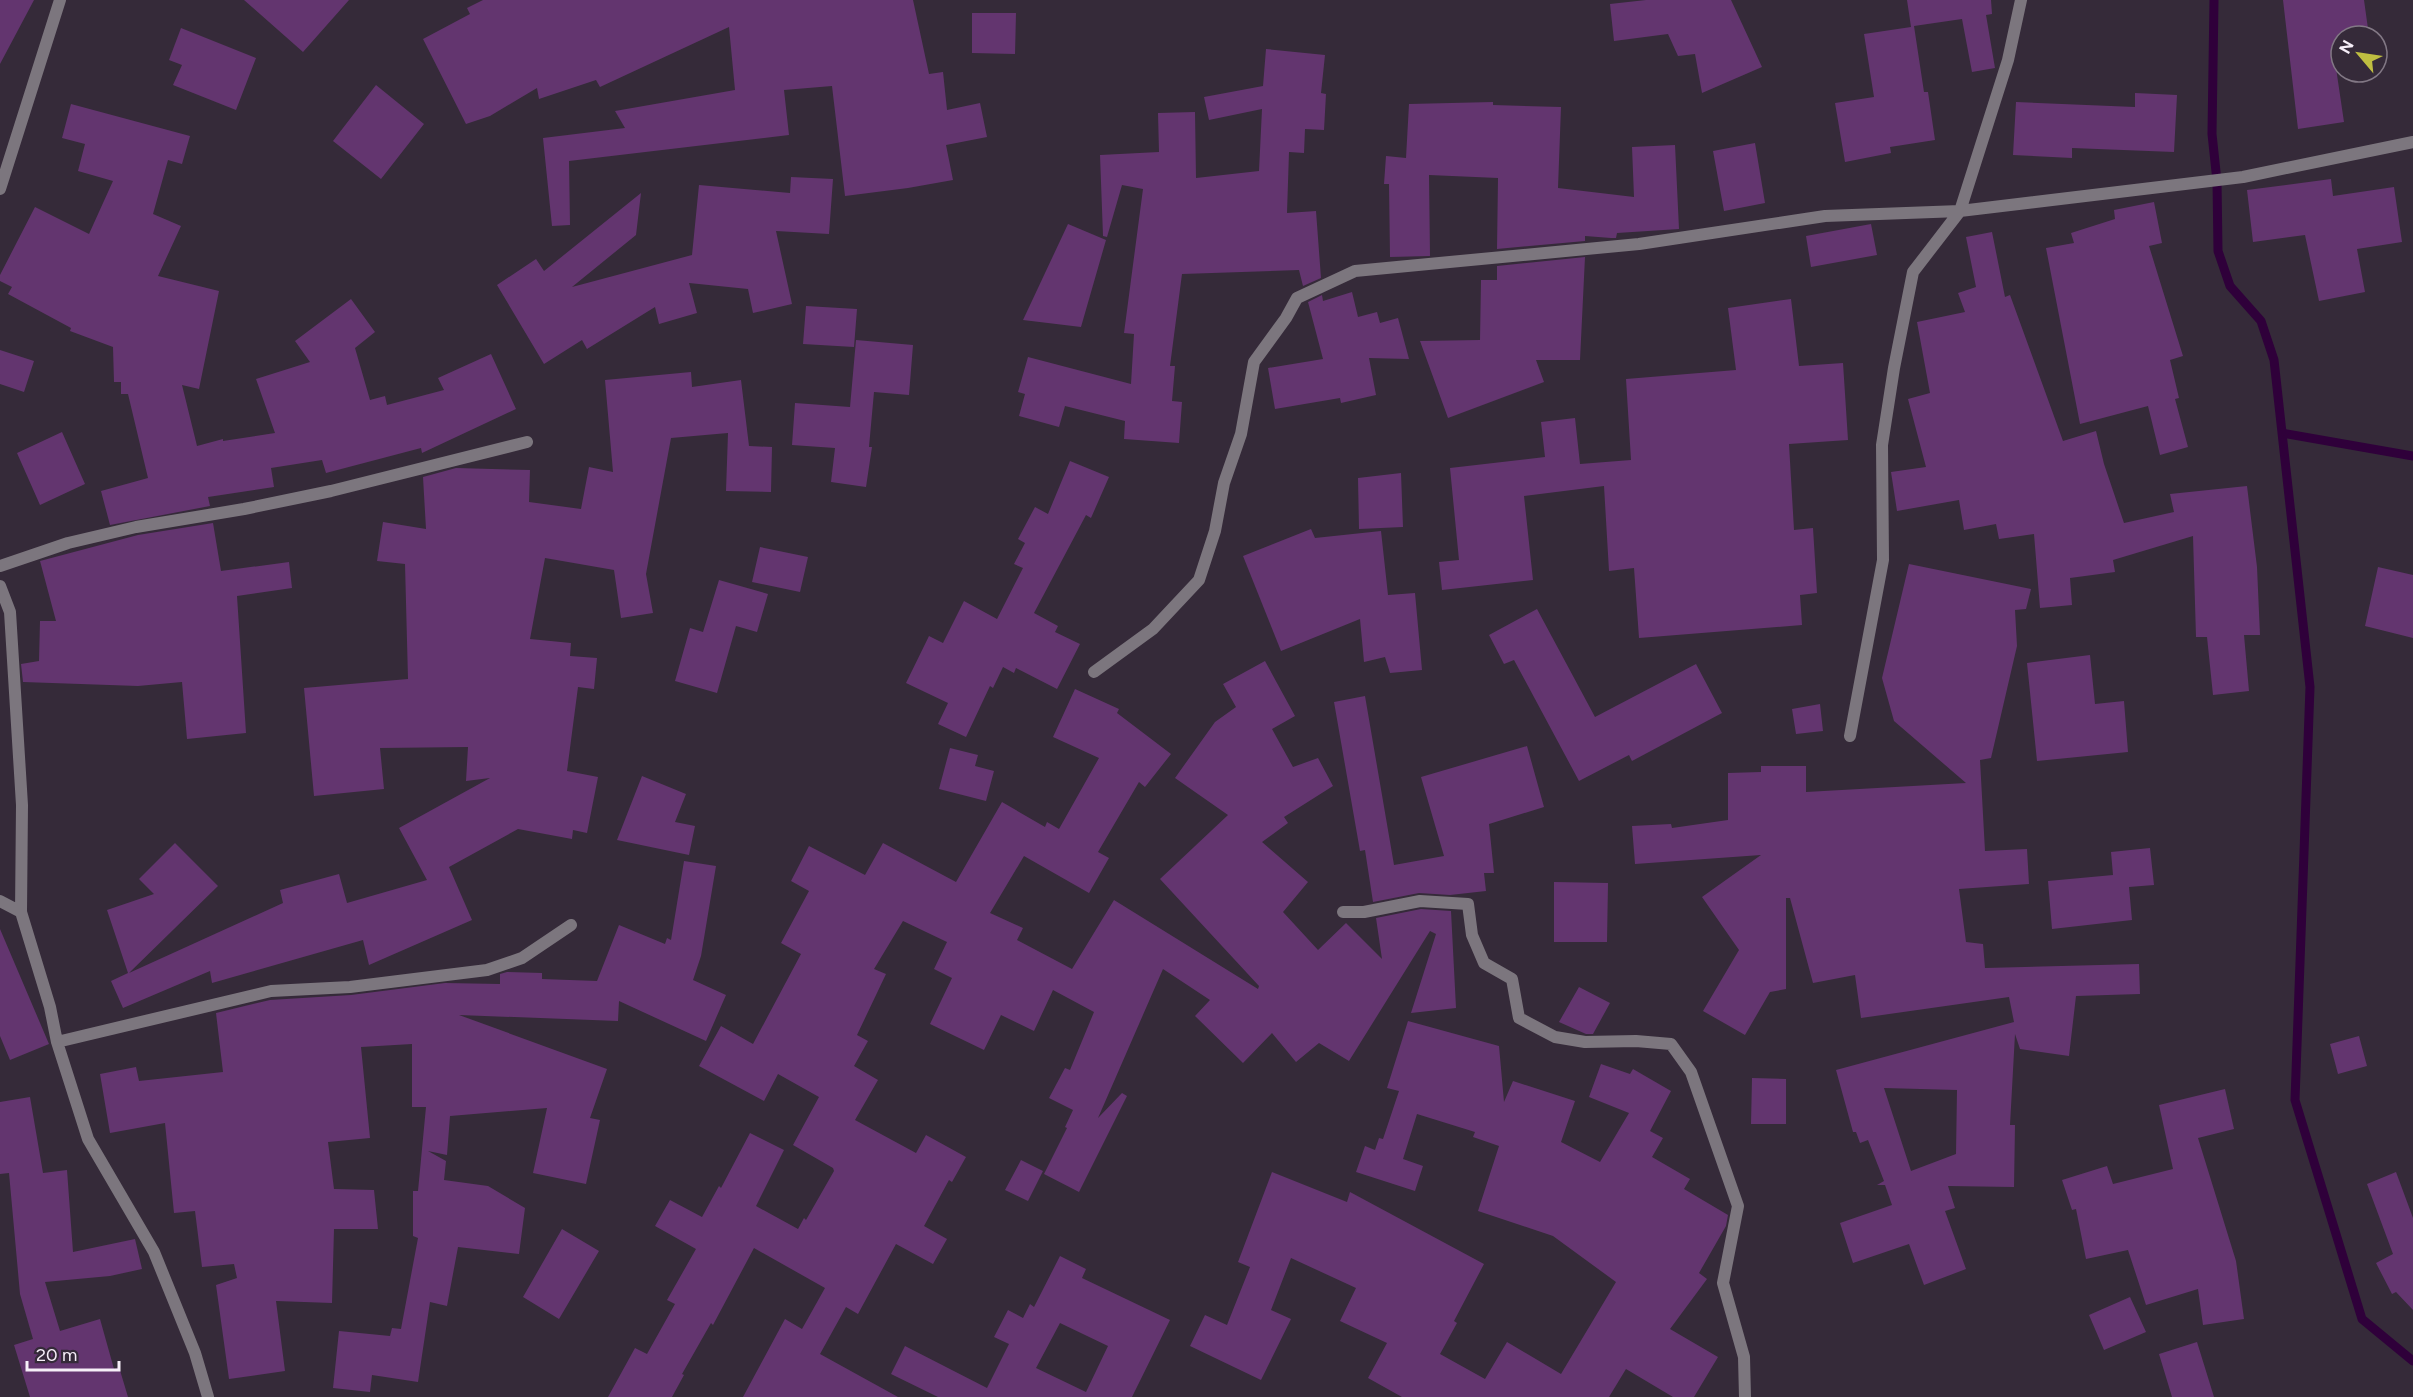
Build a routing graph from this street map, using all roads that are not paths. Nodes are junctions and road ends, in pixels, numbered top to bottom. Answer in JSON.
{"nodes":[{"id":1,"x":60,"y":0,"type":"edge"},
{"id":2,"x":2021,"y":0,"type":"edge"},
{"id":3,"x":2413,"y":142,"type":"edge"},
{"id":4,"x":0,"y":189,"type":"edge"},
{"id":5,"x":1960,"y":211,"type":"junction"},
{"id":6,"x":527,"y":442,"type":"dead end"},
{"id":7,"x":0,"y":566,"type":"edge"},
{"id":8,"x":0,"y":586,"type":"edge"},
{"id":9,"x":1094,"y":672,"type":"dead end"},
{"id":10,"x":1850,"y":736,"type":"dead end"},
{"id":11,"x":0,"y":901,"type":"edge"},
{"id":12,"x":21,"y":912,"type":"junction"},
{"id":13,"x":1342,"y":912,"type":"dead end"},
{"id":14,"x":571,"y":925,"type":"dead end"},
{"id":15,"x":57,"y":1042,"type":"junction"},
{"id":16,"x":208,"y":1397,"type":"edge"},
{"id":17,"x":1745,"y":1397,"type":"edge"}],
"edges":[{"from":1,"to":4,"type":"street"},
{"from":2,"to":5,"type":"street"},
{"from":3,"to":5,"type":"street"},
{"from":5,"to":9,"type":"street"},
{"from":5,"to":10,"type":"street"},
{"from":6,"to":7,"type":"street"},
{"from":8,"to":12,"type":"street"},
{"from":11,"to":12,"type":"street"},
{"from":12,"to":15,"type":"street"},
{"from":13,"to":17,"type":"street"},
{"from":14,"to":15,"type":"street"},
{"from":15,"to":16,"type":"street"}]}
